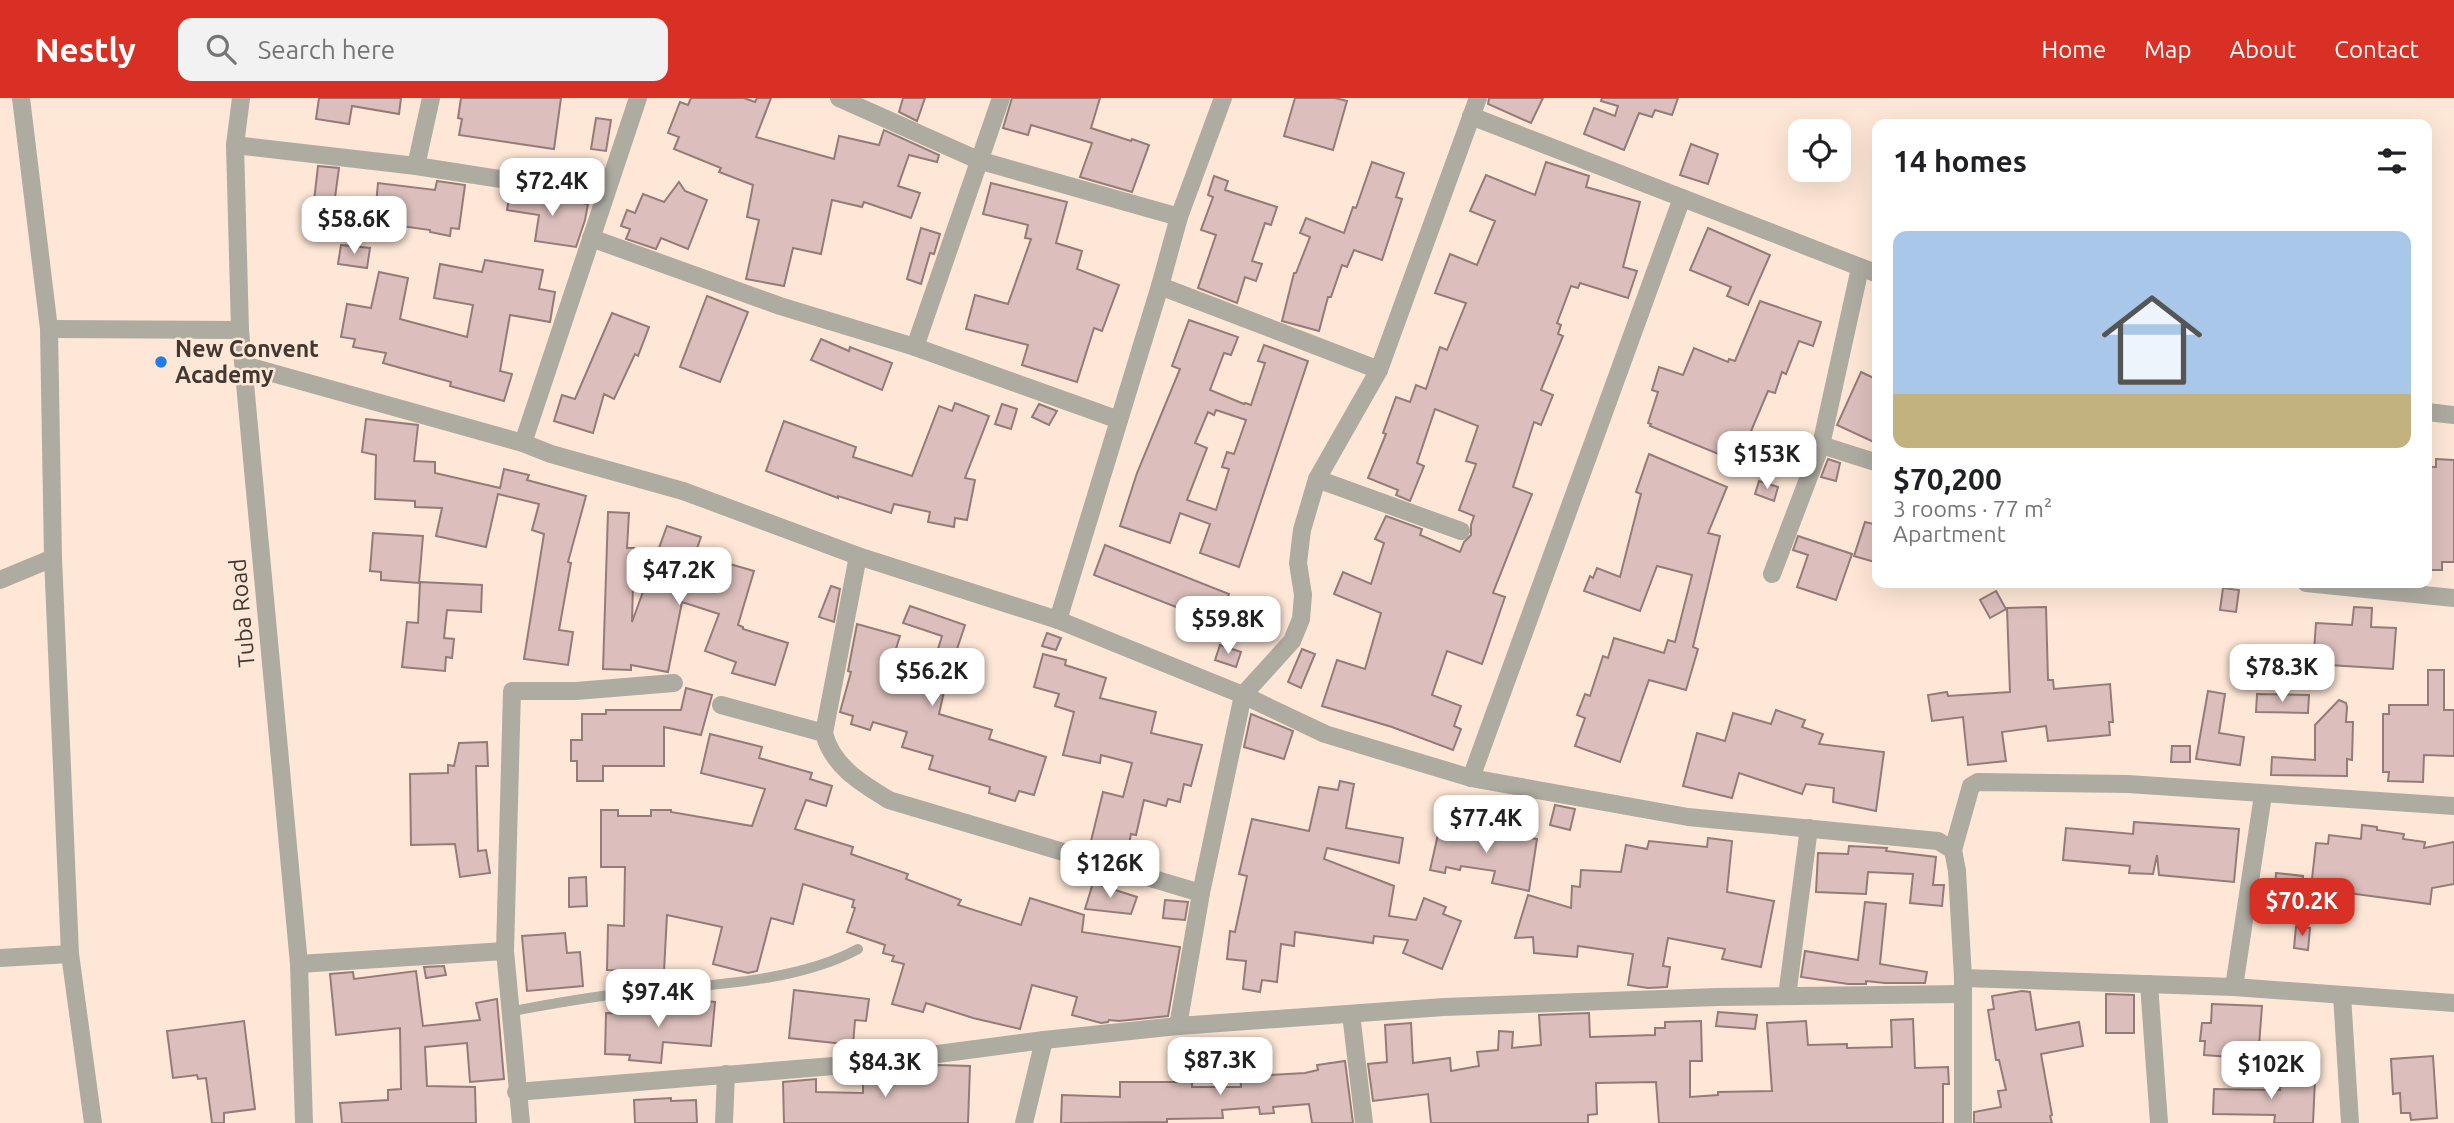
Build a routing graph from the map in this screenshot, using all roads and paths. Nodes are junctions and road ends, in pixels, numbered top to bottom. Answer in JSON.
{"nodes":[{"id":1,"x":21,"y":98,"type":"edge"},
{"id":2,"x":241,"y":98,"type":"edge"},
{"id":3,"x":431,"y":98,"type":"edge"},
{"id":4,"x":638,"y":98,"type":"edge"},
{"id":5,"x":839,"y":98,"type":"edge"},
{"id":6,"x":1001,"y":98,"type":"edge"},
{"id":7,"x":1223,"y":98,"type":"edge"},
{"id":8,"x":1478,"y":98,"type":"edge"},
{"id":9,"x":1471,"y":116,"type":"junction"},
{"id":10,"x":235,"y":145,"type":"junction"},
{"id":11,"x":978,"y":160,"type":"junction"},
{"id":12,"x":416,"y":166,"type":"junction"},
{"id":13,"x":604,"y":195,"type":"junction"},
{"id":14,"x":1682,"y":198,"type":"junction"},
{"id":15,"x":1180,"y":217,"type":"junction"},
{"id":16,"x":591,"y":238,"type":"junction"},
{"id":17,"x":1860,"y":268,"type":"junction"},
{"id":18,"x":1872,"y":272,"type":"edge"},
{"id":19,"x":1160,"y":286,"type":"junction"},
{"id":20,"x":49,"y":329,"type":"junction"},
{"id":21,"x":240,"y":330,"type":"junction"},
{"id":22,"x":915,"y":347,"type":"junction"},
{"id":23,"x":244,"y":365,"type":"junction"},
{"id":24,"x":1379,"y":370,"type":"junction"},
{"id":25,"x":2432,"y":413,"type":"edge"},
{"id":26,"x":2454,"y":415,"type":"edge"},
{"id":27,"x":1119,"y":420,"type":"junction"},
{"id":28,"x":523,"y":443,"type":"junction"},
{"id":29,"x":1821,"y":444,"type":"junction"},
{"id":30,"x":1872,"y":461,"type":"edge"},
{"id":31,"x":1317,"y":479,"type":"junction"},
{"id":32,"x":1461,"y":531,"type":"dead end"},
{"id":33,"x":858,"y":556,"type":"junction"},
{"id":34,"x":54,"y":558,"type":"junction"},
{"id":35,"x":1772,"y":574,"type":"dead end"},
{"id":36,"x":0,"y":580,"type":"edge"},
{"id":37,"x":2355,"y":588,"type":"edge"},
{"id":38,"x":2454,"y":598,"type":"edge"},
{"id":39,"x":1058,"y":620,"type":"junction"},
{"id":40,"x":674,"y":683,"type":"dead end"},
{"id":41,"x":1243,"y":695,"type":"junction"},
{"id":42,"x":721,"y":705,"type":"dead end"},
{"id":43,"x":824,"y":733,"type":"junction"},
{"id":44,"x":1472,"y":778,"type":"junction"},
{"id":45,"x":2263,"y":795,"type":"junction"},
{"id":46,"x":2454,"y":806,"type":"edge"},
{"id":47,"x":1809,"y":828,"type":"junction"},
{"id":48,"x":1953,"y":849,"type":"junction"},
{"id":49,"x":1201,"y":893,"type":"junction"},
{"id":50,"x":858,"y":949,"type":"dead end"},
{"id":51,"x":505,"y":951,"type":"junction"},
{"id":52,"x":70,"y":954,"type":"junction"},
{"id":53,"x":0,"y":958,"type":"edge"},
{"id":54,"x":299,"y":964,"type":"junction"},
{"id":55,"x":2149,"y":984,"type":"junction"},
{"id":56,"x":1963,"y":986,"type":"junction"},
{"id":57,"x":2234,"y":987,"type":"junction"},
{"id":58,"x":2342,"y":995,"type":"junction"},
{"id":59,"x":1787,"y":996,"type":"junction"},
{"id":60,"x":2454,"y":1003,"type":"edge"},
{"id":61,"x":512,"y":1011,"type":"junction"},
{"id":62,"x":1351,"y":1014,"type":"junction"},
{"id":63,"x":1178,"y":1026,"type":"junction"},
{"id":64,"x":1044,"y":1040,"type":"junction"},
{"id":65,"x":726,"y":1074,"type":"junction"},
{"id":66,"x":516,"y":1092,"type":"junction"},
{"id":67,"x":93,"y":1123,"type":"edge"},
{"id":68,"x":304,"y":1123,"type":"edge"},
{"id":69,"x":521,"y":1123,"type":"edge"},
{"id":70,"x":724,"y":1123,"type":"edge"},
{"id":71,"x":1024,"y":1123,"type":"edge"},
{"id":72,"x":1364,"y":1123,"type":"edge"},
{"id":73,"x":1964,"y":1123,"type":"edge"},
{"id":74,"x":2159,"y":1123,"type":"edge"},
{"id":75,"x":2350,"y":1123,"type":"edge"}],
"edges":[{"from":1,"to":20,"type":"street"},
{"from":2,"to":10,"type":"street","name":"Tuba Road"},
{"from":3,"to":12,"type":"street"},
{"from":4,"to":13,"type":"street"},
{"from":5,"to":11,"type":"street"},
{"from":6,"to":11,"type":"street"},
{"from":7,"to":15,"type":"street"},
{"from":8,"to":9,"type":"street"},
{"from":9,"to":14,"type":"street"},
{"from":9,"to":24,"type":"street"},
{"from":10,"to":12,"type":"street"},
{"from":10,"to":21,"type":"street","name":"Tuba Road"},
{"from":11,"to":15,"type":"street"},
{"from":11,"to":22,"type":"street"},
{"from":12,"to":13,"type":"street"},
{"from":13,"to":16,"type":"street"},
{"from":14,"to":17,"type":"street"},
{"from":14,"to":44,"type":"street"},
{"from":15,"to":19,"type":"street"},
{"from":16,"to":22,"type":"street"},
{"from":16,"to":28,"type":"street"},
{"from":17,"to":18,"type":"street"},
{"from":17,"to":29,"type":"street"},
{"from":19,"to":24,"type":"street"},
{"from":19,"to":27,"type":"street"},
{"from":20,"to":21,"type":"street"},
{"from":20,"to":34,"type":"street"},
{"from":21,"to":23,"type":"street","name":"Tuba Road"},
{"from":22,"to":27,"type":"street"},
{"from":23,"to":28,"type":"street"},
{"from":23,"to":54,"type":"street","name":"Tuba Road"},
{"from":24,"to":31,"type":"street"},
{"from":25,"to":26,"type":"street"},
{"from":27,"to":39,"type":"street"},
{"from":28,"to":33,"type":"street"},
{"from":29,"to":30,"type":"street"},
{"from":29,"to":35,"type":"street"},
{"from":31,"to":32,"type":"street"},
{"from":31,"to":41,"type":"street"},
{"from":33,"to":39,"type":"street"},
{"from":33,"to":43,"type":"street"},
{"from":34,"to":36,"type":"street"},
{"from":34,"to":52,"type":"street"},
{"from":37,"to":38,"type":"street"},
{"from":39,"to":41,"type":"street"},
{"from":40,"to":51,"type":"street"},
{"from":41,"to":44,"type":"street"},
{"from":41,"to":49,"type":"street"},
{"from":42,"to":43,"type":"street"},
{"from":43,"to":49,"type":"street"},
{"from":44,"to":47,"type":"street"},
{"from":45,"to":46,"type":"street"},
{"from":45,"to":48,"type":"street"},
{"from":45,"to":57,"type":"street"},
{"from":47,"to":48,"type":"street"},
{"from":47,"to":59,"type":"street"},
{"from":48,"to":56,"type":"street"},
{"from":49,"to":63,"type":"street"},
{"from":50,"to":61,"type":"lane"},
{"from":51,"to":54,"type":"street"},
{"from":51,"to":61,"type":"street"},
{"from":52,"to":53,"type":"street"},
{"from":52,"to":67,"type":"street"},
{"from":54,"to":68,"type":"street","name":"Tuba Road"},
{"from":55,"to":56,"type":"street"},
{"from":55,"to":57,"type":"street"},
{"from":55,"to":74,"type":"street"},
{"from":56,"to":59,"type":"street"},
{"from":56,"to":73,"type":"street"},
{"from":57,"to":58,"type":"street"},
{"from":58,"to":60,"type":"street"},
{"from":58,"to":75,"type":"street"},
{"from":59,"to":62,"type":"street"},
{"from":61,"to":66,"type":"street"},
{"from":62,"to":63,"type":"street"},
{"from":62,"to":72,"type":"street"},
{"from":63,"to":64,"type":"street"},
{"from":64,"to":65,"type":"street"},
{"from":64,"to":71,"type":"street"},
{"from":65,"to":66,"type":"street"},
{"from":65,"to":70,"type":"street"},
{"from":66,"to":69,"type":"street"}]}
